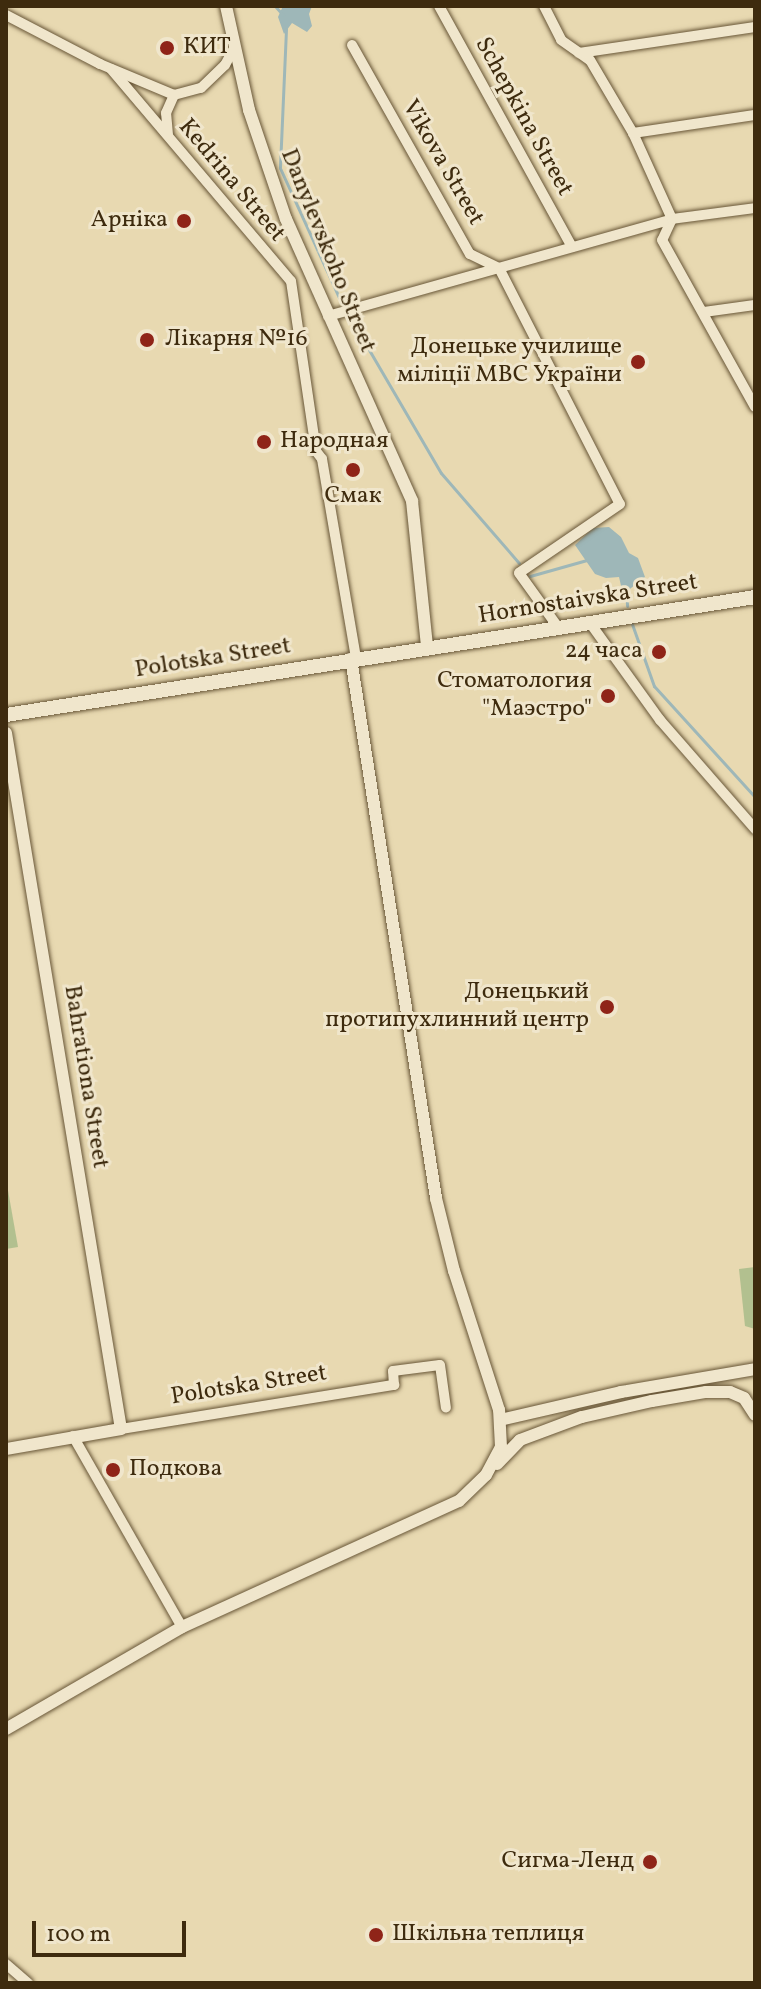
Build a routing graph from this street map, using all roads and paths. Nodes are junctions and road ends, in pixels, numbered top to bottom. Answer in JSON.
{"nodes":[{"id":1,"x":226,"y":6,"type":"edge"},
{"id":2,"x":439,"y":6,"type":"edge"},
{"id":3,"x":544,"y":6,"type":"edge"},
{"id":4,"x":6,"y":15,"type":"edge"},
{"id":5,"x":755,"y":27,"type":"edge"},
{"id":6,"x":352,"y":45,"type":"dead end"},
{"id":7,"x":233,"y":50,"type":"junction"},
{"id":8,"x":577,"y":54,"type":"junction"},
{"id":9,"x":111,"y":69,"type":"junction"},
{"id":10,"x":174,"y":95,"type":"junction"},
{"id":11,"x":755,"y":115,"type":"edge"},
{"id":12,"x":633,"y":133,"type":"junction"},
{"id":13,"x":169,"y":139,"type":"junction"},
{"id":14,"x":755,"y":208,"type":"edge"},
{"id":15,"x":672,"y":219,"type":"junction"},
{"id":16,"x":572,"y":247,"type":"junction"},
{"id":17,"x":499,"y":268,"type":"junction"},
{"id":18,"x":755,"y":305,"type":"edge"},
{"id":19,"x":704,"y":312,"type":"junction"},
{"id":20,"x":328,"y":316,"type":"junction"},
{"id":21,"x":754,"y":404,"type":"edge"},
{"id":22,"x":755,"y":597,"type":"edge"},
{"id":23,"x":590,"y":623,"type":"junction"},
{"id":24,"x":558,"y":627,"type":"junction"},
{"id":25,"x":427,"y":646,"type":"junction"},
{"id":26,"x":354,"y":658,"type":"junction"},
{"id":27,"x":6,"y":715,"type":"edge"},
{"id":28,"x":6,"y":733,"type":"edge"},
{"id":29,"x":755,"y":829,"type":"edge"},
{"id":30,"x":755,"y":1369,"type":"edge"},
{"id":31,"x":446,"y":1408,"type":"dead end"},
{"id":32,"x":755,"y":1415,"type":"edge"},
{"id":33,"x":500,"y":1420,"type":"junction"},
{"id":34,"x":121,"y":1429,"type":"junction"},
{"id":35,"x":73,"y":1436,"type":"junction"},
{"id":36,"x":6,"y":1449,"type":"edge"},
{"id":37,"x":486,"y":1475,"type":"junction"},
{"id":38,"x":182,"y":1627,"type":"junction"},
{"id":39,"x":6,"y":1729,"type":"edge"},
{"id":40,"x":6,"y":1964,"type":"edge"},
{"id":41,"x":28,"y":1983,"type":"edge"}],
"edges":[{"from":1,"to":7,"type":"street","name":"Danylevskoho Street"},
{"from":2,"to":16,"type":"street","name":"Schepkina Street"},
{"from":3,"to":8,"type":"street"},
{"from":4,"to":9,"type":"street","name":"Kedrina Street"},
{"from":5,"to":8,"type":"street"},
{"from":6,"to":17,"type":"street","name":"Vikova Street"},
{"from":7,"to":10,"type":"street","name":"Kedrina Street"},
{"from":7,"to":20,"type":"street","name":"Danylevskoho Street"},
{"from":8,"to":12,"type":"street"},
{"from":9,"to":10,"type":"street","name":"Kedrina Street"},
{"from":9,"to":13,"type":"street","name":"Kedrina Street"},
{"from":10,"to":13,"type":"street"},
{"from":11,"to":12,"type":"street"},
{"from":12,"to":15,"type":"street"},
{"from":13,"to":26,"type":"street","name":"Kedrina Street"},
{"from":14,"to":15,"type":"street"},
{"from":15,"to":16,"type":"street"},
{"from":15,"to":19,"type":"street"},
{"from":16,"to":17,"type":"street"},
{"from":17,"to":20,"type":"street"},
{"from":17,"to":24,"type":"street"},
{"from":18,"to":19,"type":"street"},
{"from":19,"to":21,"type":"street"},
{"from":20,"to":25,"type":"street","name":"Danylevskoho Street"},
{"from":22,"to":23,"type":"main road","name":"Hornostaivska Street"},
{"from":23,"to":24,"type":"main road","name":"Hornostaivska Street"},
{"from":23,"to":29,"type":"street"},
{"from":24,"to":25,"type":"main road","name":"Hornostaivska Street"},
{"from":25,"to":26,"type":"main road","name":"Polotska Street"},
{"from":26,"to":27,"type":"main road","name":"Polotska Street"},
{"from":26,"to":33,"type":"street"},
{"from":28,"to":34,"type":"street","name":"Bahrationa Street"},
{"from":30,"to":33,"type":"street"},
{"from":31,"to":34,"type":"street","name":"Polotska Street"},
{"from":32,"to":37,"type":"street"},
{"from":33,"to":37,"type":"street"},
{"from":34,"to":35,"type":"street","name":"Polotska Street"},
{"from":35,"to":36,"type":"street","name":"Polotska Street"},
{"from":35,"to":38,"type":"street"},
{"from":37,"to":38,"type":"street"},
{"from":38,"to":39,"type":"street"},
{"from":40,"to":41,"type":"street"}]}
